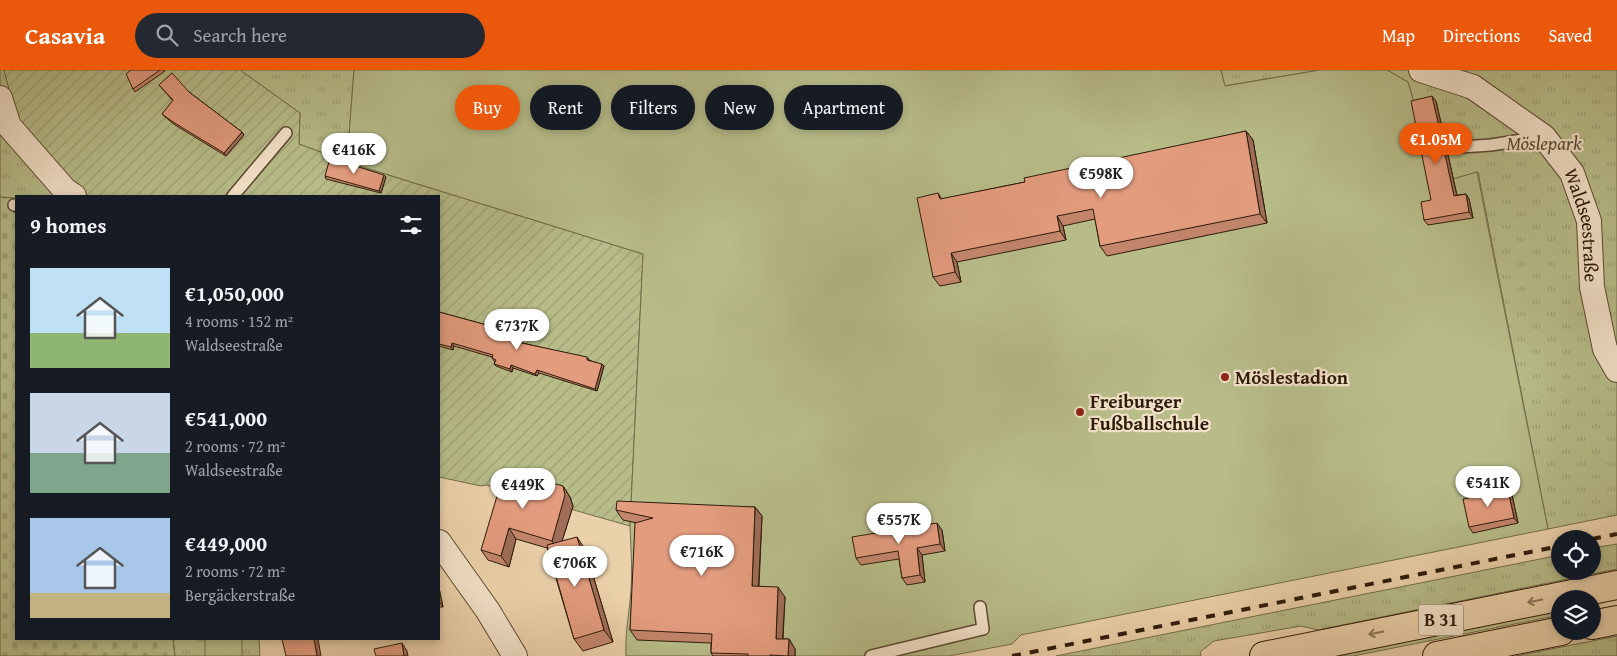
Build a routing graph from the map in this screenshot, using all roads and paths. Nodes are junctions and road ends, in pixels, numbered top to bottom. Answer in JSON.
{"nodes":[{"id":1,"x":1421,"y":70,"type":"edge"},
{"id":2,"x":0,"y":98,"type":"edge"},
{"id":3,"x":286,"y":133,"type":"dead end"},
{"id":4,"x":1544,"y":137,"type":"junction"},
{"id":5,"x":1446,"y":148,"type":"dead end"},
{"id":6,"x":66,"y":194,"type":"edge"},
{"id":7,"x":234,"y":195,"type":"edge"},
{"id":8,"x":1617,"y":370,"type":"edge"},
{"id":9,"x":440,"y":543,"type":"edge"},
{"id":10,"x":1617,"y":585,"type":"edge"},
{"id":11,"x":980,"y":607,"type":"dead end"},
{"id":12,"x":1617,"y":620,"type":"edge"},
{"id":13,"x":1601,"y":623,"type":"edge"},
{"id":14,"x":1551,"y":633,"type":"edge"},
{"id":15,"x":515,"y":656,"type":"edge"},
{"id":16,"x":871,"y":656,"type":"edge"},
{"id":17,"x":1264,"y":656,"type":"edge"},
{"id":18,"x":1437,"y":656,"type":"edge"}],
"edges":[{"from":1,"to":4,"type":"street","name":"Waldseestraße"},
{"from":2,"to":6,"type":"street"},
{"from":3,"to":7,"type":"lane"},
{"from":4,"to":5,"type":"lane"},
{"from":4,"to":8,"type":"street","name":"Waldseestraße"},
{"from":9,"to":15,"type":"street"},
{"from":10,"to":17,"type":"highway","number":"B 31","one_way":true},
{"from":11,"to":16,"type":"lane"},
{"from":12,"to":13,"type":"highway"},
{"from":14,"to":18,"type":"highway","number":"B 31"}]}
